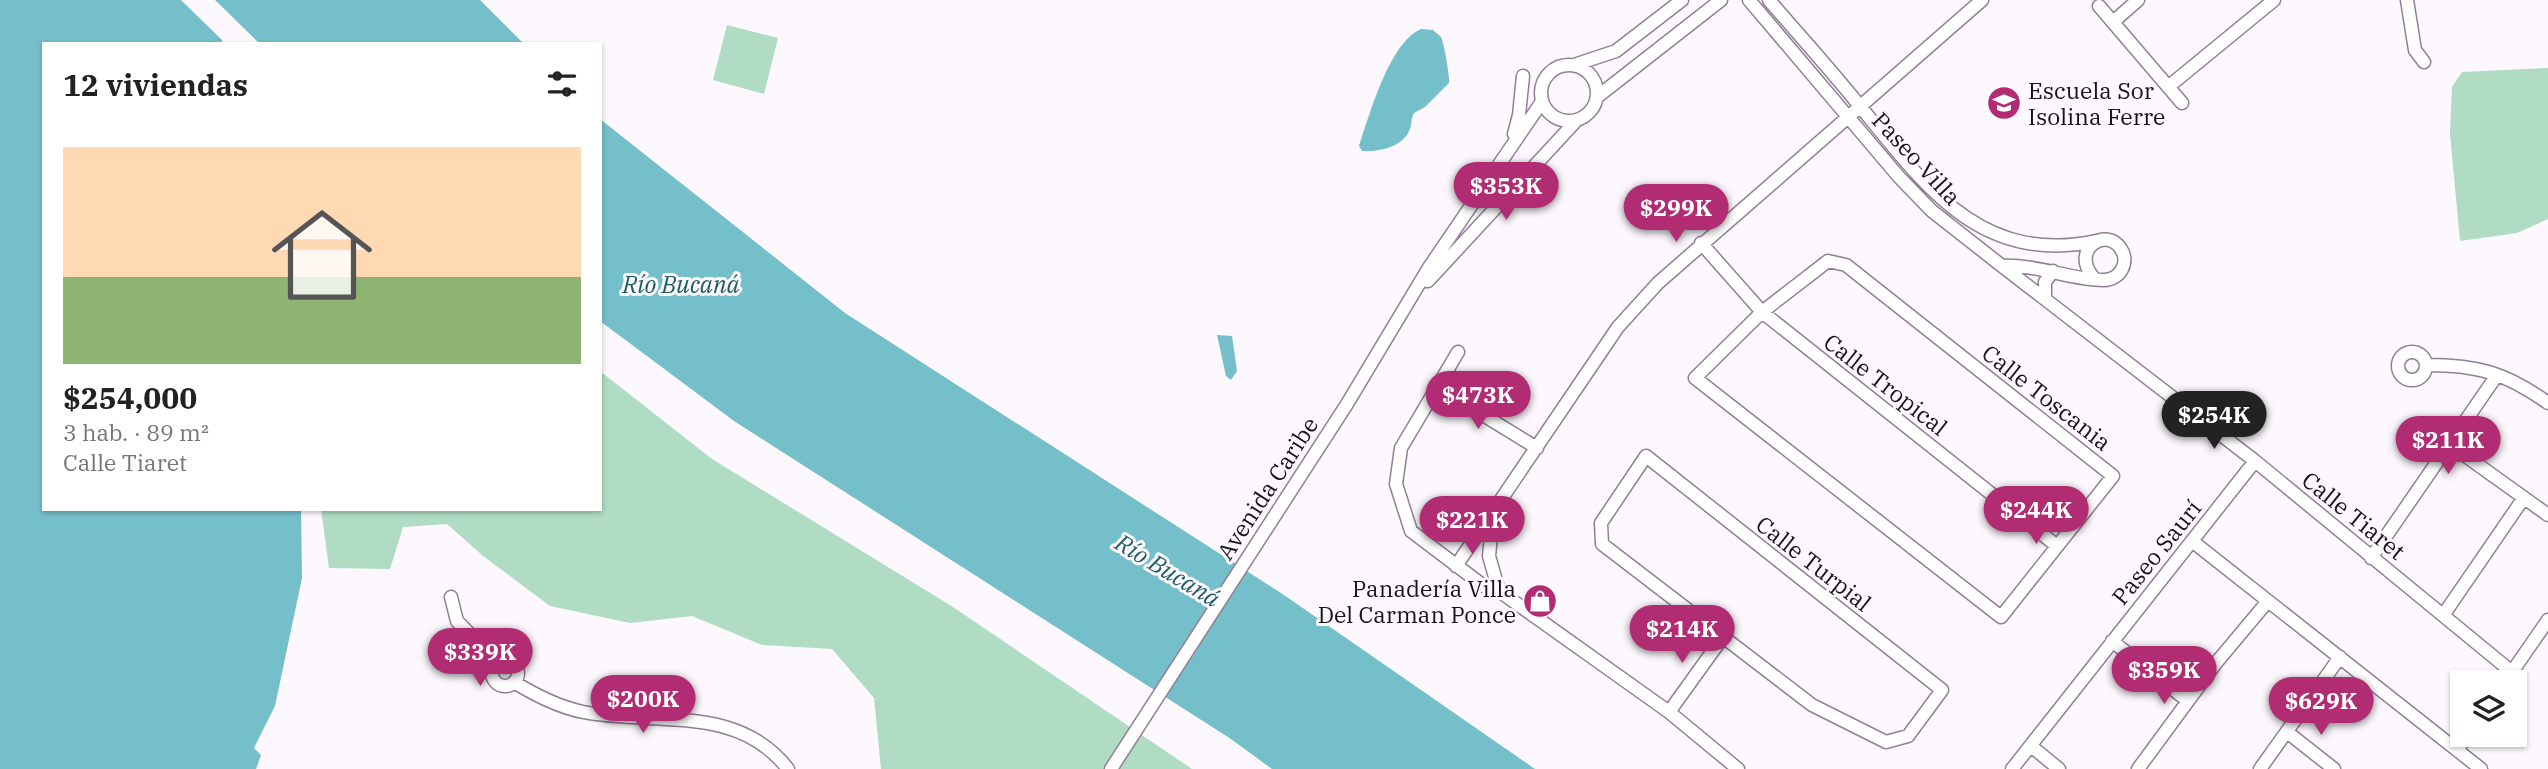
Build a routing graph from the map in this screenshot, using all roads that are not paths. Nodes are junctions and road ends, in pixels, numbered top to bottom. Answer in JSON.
{"nodes":[{"id":1,"x":1682,"y":0,"type":"edge"},
{"id":2,"x":1721,"y":0,"type":"edge"},
{"id":3,"x":1749,"y":0,"type":"edge"},
{"id":4,"x":1769,"y":0,"type":"edge"},
{"id":5,"x":1982,"y":0,"type":"edge"},
{"id":6,"x":2138,"y":0,"type":"edge"},
{"id":7,"x":2274,"y":0,"type":"edge"},
{"id":8,"x":2407,"y":0,"type":"edge"},
{"id":9,"x":2099,"y":6,"type":"dead end"},
{"id":10,"x":2113,"y":22,"type":"junction"},
{"id":11,"x":2424,"y":62,"type":"dead end"},
{"id":12,"x":1574,"y":65,"type":"junction"},
{"id":13,"x":1523,"y":76,"type":"dead end"},
{"id":14,"x":2168,"y":87,"type":"junction"},
{"id":15,"x":1597,"y":97,"type":"junction"},
{"id":16,"x":1541,"y":103,"type":"junction"},
{"id":17,"x":2182,"y":103,"type":"dead end"},
{"id":18,"x":1859,"y":105,"type":"junction"},
{"id":19,"x":1848,"y":115,"type":"junction"},
{"id":20,"x":1576,"y":121,"type":"junction"},
{"id":21,"x":1510,"y":145,"type":"junction"},
{"id":22,"x":2096,"y":241,"type":"junction"},
{"id":23,"x":1701,"y":243,"type":"junction"},
{"id":24,"x":2002,"y":265,"type":"junction"},
{"id":25,"x":2053,"y":271,"type":"junction"},
{"id":26,"x":2093,"y":277,"type":"junction"},
{"id":27,"x":1411,"y":299,"type":"junction"},
{"id":28,"x":2045,"y":299,"type":"junction"},
{"id":29,"x":1762,"y":312,"type":"junction"},
{"id":30,"x":1458,"y":352,"type":"dead end"},
{"id":31,"x":2427,"y":365,"type":"dead end"},
{"id":32,"x":2497,"y":375,"type":"junction"},
{"id":33,"x":1436,"y":386,"type":"junction"},
{"id":34,"x":2548,"y":402,"type":"edge"},
{"id":35,"x":2449,"y":444,"type":"junction"},
{"id":36,"x":1536,"y":448,"type":"junction"},
{"id":37,"x":2255,"y":461,"type":"junction"},
{"id":38,"x":2523,"y":499,"type":"junction"},
{"id":39,"x":2548,"y":515,"type":"edge"},
{"id":40,"x":1493,"y":516,"type":"junction"},
{"id":41,"x":2192,"y":541,"type":"junction"},
{"id":42,"x":2057,"y":546,"type":"junction"},
{"id":43,"x":2371,"y":558,"type":"junction"},
{"id":44,"x":1456,"y":566,"type":"junction"},
{"id":45,"x":1499,"y":591,"type":"junction"},
{"id":46,"x":451,"y":597,"type":"dead end"},
{"id":47,"x":2268,"y":601,"type":"junction"},
{"id":48,"x":2444,"y":614,"type":"junction"},
{"id":49,"x":2548,"y":620,"type":"edge"},
{"id":50,"x":1723,"y":637,"type":"junction"},
{"id":51,"x":2112,"y":641,"type":"junction"},
{"id":52,"x":2340,"y":657,"type":"junction"},
{"id":53,"x":497,"y":662,"type":"junction"},
{"id":54,"x":2501,"y":670,"type":"edge"},
{"id":55,"x":2513,"y":670,"type":"edge"},
{"id":56,"x":514,"y":682,"type":"junction"},
{"id":57,"x":2188,"y":701,"type":"junction"},
{"id":58,"x":1668,"y":712,"type":"junction"},
{"id":59,"x":2287,"y":732,"type":"junction"},
{"id":60,"x":2031,"y":746,"type":"junction"},
{"id":61,"x":2459,"y":747,"type":"edge"},
{"id":62,"x":2457,"y":750,"type":"junction"},
{"id":63,"x":1112,"y":767,"type":"edge"},
{"id":64,"x":788,"y":769,"type":"edge"},
{"id":65,"x":1738,"y":769,"type":"edge"},
{"id":66,"x":2012,"y":769,"type":"edge"},
{"id":67,"x":2059,"y":769,"type":"edge"},
{"id":68,"x":2138,"y":769,"type":"edge"},
{"id":69,"x":2260,"y":769,"type":"edge"},
{"id":70,"x":2334,"y":769,"type":"edge"},
{"id":71,"x":2481,"y":769,"type":"edge"}],
"edges":[{"from":1,"to":12,"type":"street"},
{"from":2,"to":15,"type":"street"},
{"from":3,"to":19,"type":"street","name":"Paseo Villa"},
{"from":4,"to":18,"type":"street","name":"Paseo Villa"},
{"from":5,"to":18,"type":"street"},
{"from":6,"to":10,"type":"street"},
{"from":7,"to":14,"type":"street"},
{"from":8,"to":11,"type":"street"},
{"from":9,"to":10,"type":"street"},
{"from":10,"to":14,"type":"street"},
{"from":12,"to":15,"type":"street"},
{"from":12,"to":16,"type":"street"},
{"from":13,"to":21,"type":"street"},
{"from":14,"to":17,"type":"street"},
{"from":15,"to":20,"type":"street"},
{"from":16,"to":20,"type":"street"},
{"from":16,"to":21,"type":"street","name":"Avenida Caribe"},
{"from":18,"to":19,"type":"street"},
{"from":18,"to":22,"type":"street","name":"Paseo Villa"},
{"from":19,"to":23,"type":"street"},
{"from":19,"to":24,"type":"street","name":"Paseo Villa"},
{"from":20,"to":27,"type":"street","name":"Avenida Caribe"},
{"from":21,"to":27,"type":"street","name":"Avenida Caribe"},
{"from":22,"to":26,"type":"street"},
{"from":22,"to":26,"type":"street"},
{"from":23,"to":29,"type":"street","name":"Calle Tropical"},
{"from":23,"to":36,"type":"street"},
{"from":24,"to":25,"type":"street"},
{"from":24,"to":28,"type":"street","name":"Calle Tiaret"},
{"from":25,"to":26,"type":"street"},
{"from":25,"to":28,"type":"street"},
{"from":27,"to":63,"type":"street","name":"Avenida Caribe"},
{"from":28,"to":37,"type":"street","name":"Calle Tiaret"},
{"from":29,"to":42,"type":"street","name":"Calle Tropical"},
{"from":29,"to":42,"type":"street","name":"Calle Toscania"},
{"from":29,"to":42,"type":"street","name":"Calle Toscania"},
{"from":30,"to":33,"type":"street"},
{"from":31,"to":32,"type":"street"},
{"from":32,"to":34,"type":"street"},
{"from":32,"to":35,"type":"street"},
{"from":33,"to":36,"type":"street"},
{"from":33,"to":44,"type":"street"},
{"from":35,"to":38,"type":"street"},
{"from":35,"to":43,"type":"street"},
{"from":36,"to":40,"type":"street"},
{"from":37,"to":41,"type":"street","name":"Paseo Saurí"},
{"from":37,"to":43,"type":"street","name":"Calle Tiaret"},
{"from":38,"to":39,"type":"street"},
{"from":38,"to":48,"type":"street"},
{"from":40,"to":44,"type":"street"},
{"from":40,"to":45,"type":"street"},
{"from":41,"to":47,"type":"street"},
{"from":41,"to":51,"type":"street","name":"Paseo Saurí"},
{"from":43,"to":48,"type":"street","name":"Calle Tiaret"},
{"from":44,"to":45,"type":"street"},
{"from":45,"to":58,"type":"street"},
{"from":46,"to":53,"type":"street"},
{"from":47,"to":52,"type":"street"},
{"from":47,"to":57,"type":"street"},
{"from":48,"to":54,"type":"street","name":"Calle Tiaret"},
{"from":49,"to":55,"type":"street"},
{"from":50,"to":50,"type":"street","name":"Calle Turpial"},
{"from":50,"to":58,"type":"street"},
{"from":51,"to":57,"type":"street"},
{"from":51,"to":60,"type":"street","name":"Paseo Saurí"},
{"from":52,"to":59,"type":"street"},
{"from":52,"to":62,"type":"street"},
{"from":53,"to":56,"type":"street"},
{"from":53,"to":56,"type":"street"},
{"from":56,"to":64,"type":"street"},
{"from":57,"to":68,"type":"street"},
{"from":58,"to":65,"type":"street"},
{"from":59,"to":69,"type":"street"},
{"from":59,"to":70,"type":"street"},
{"from":60,"to":66,"type":"street","name":"Paseo Saurí"},
{"from":60,"to":67,"type":"street"},
{"from":61,"to":62,"type":"street"},
{"from":62,"to":71,"type":"street"}]}
